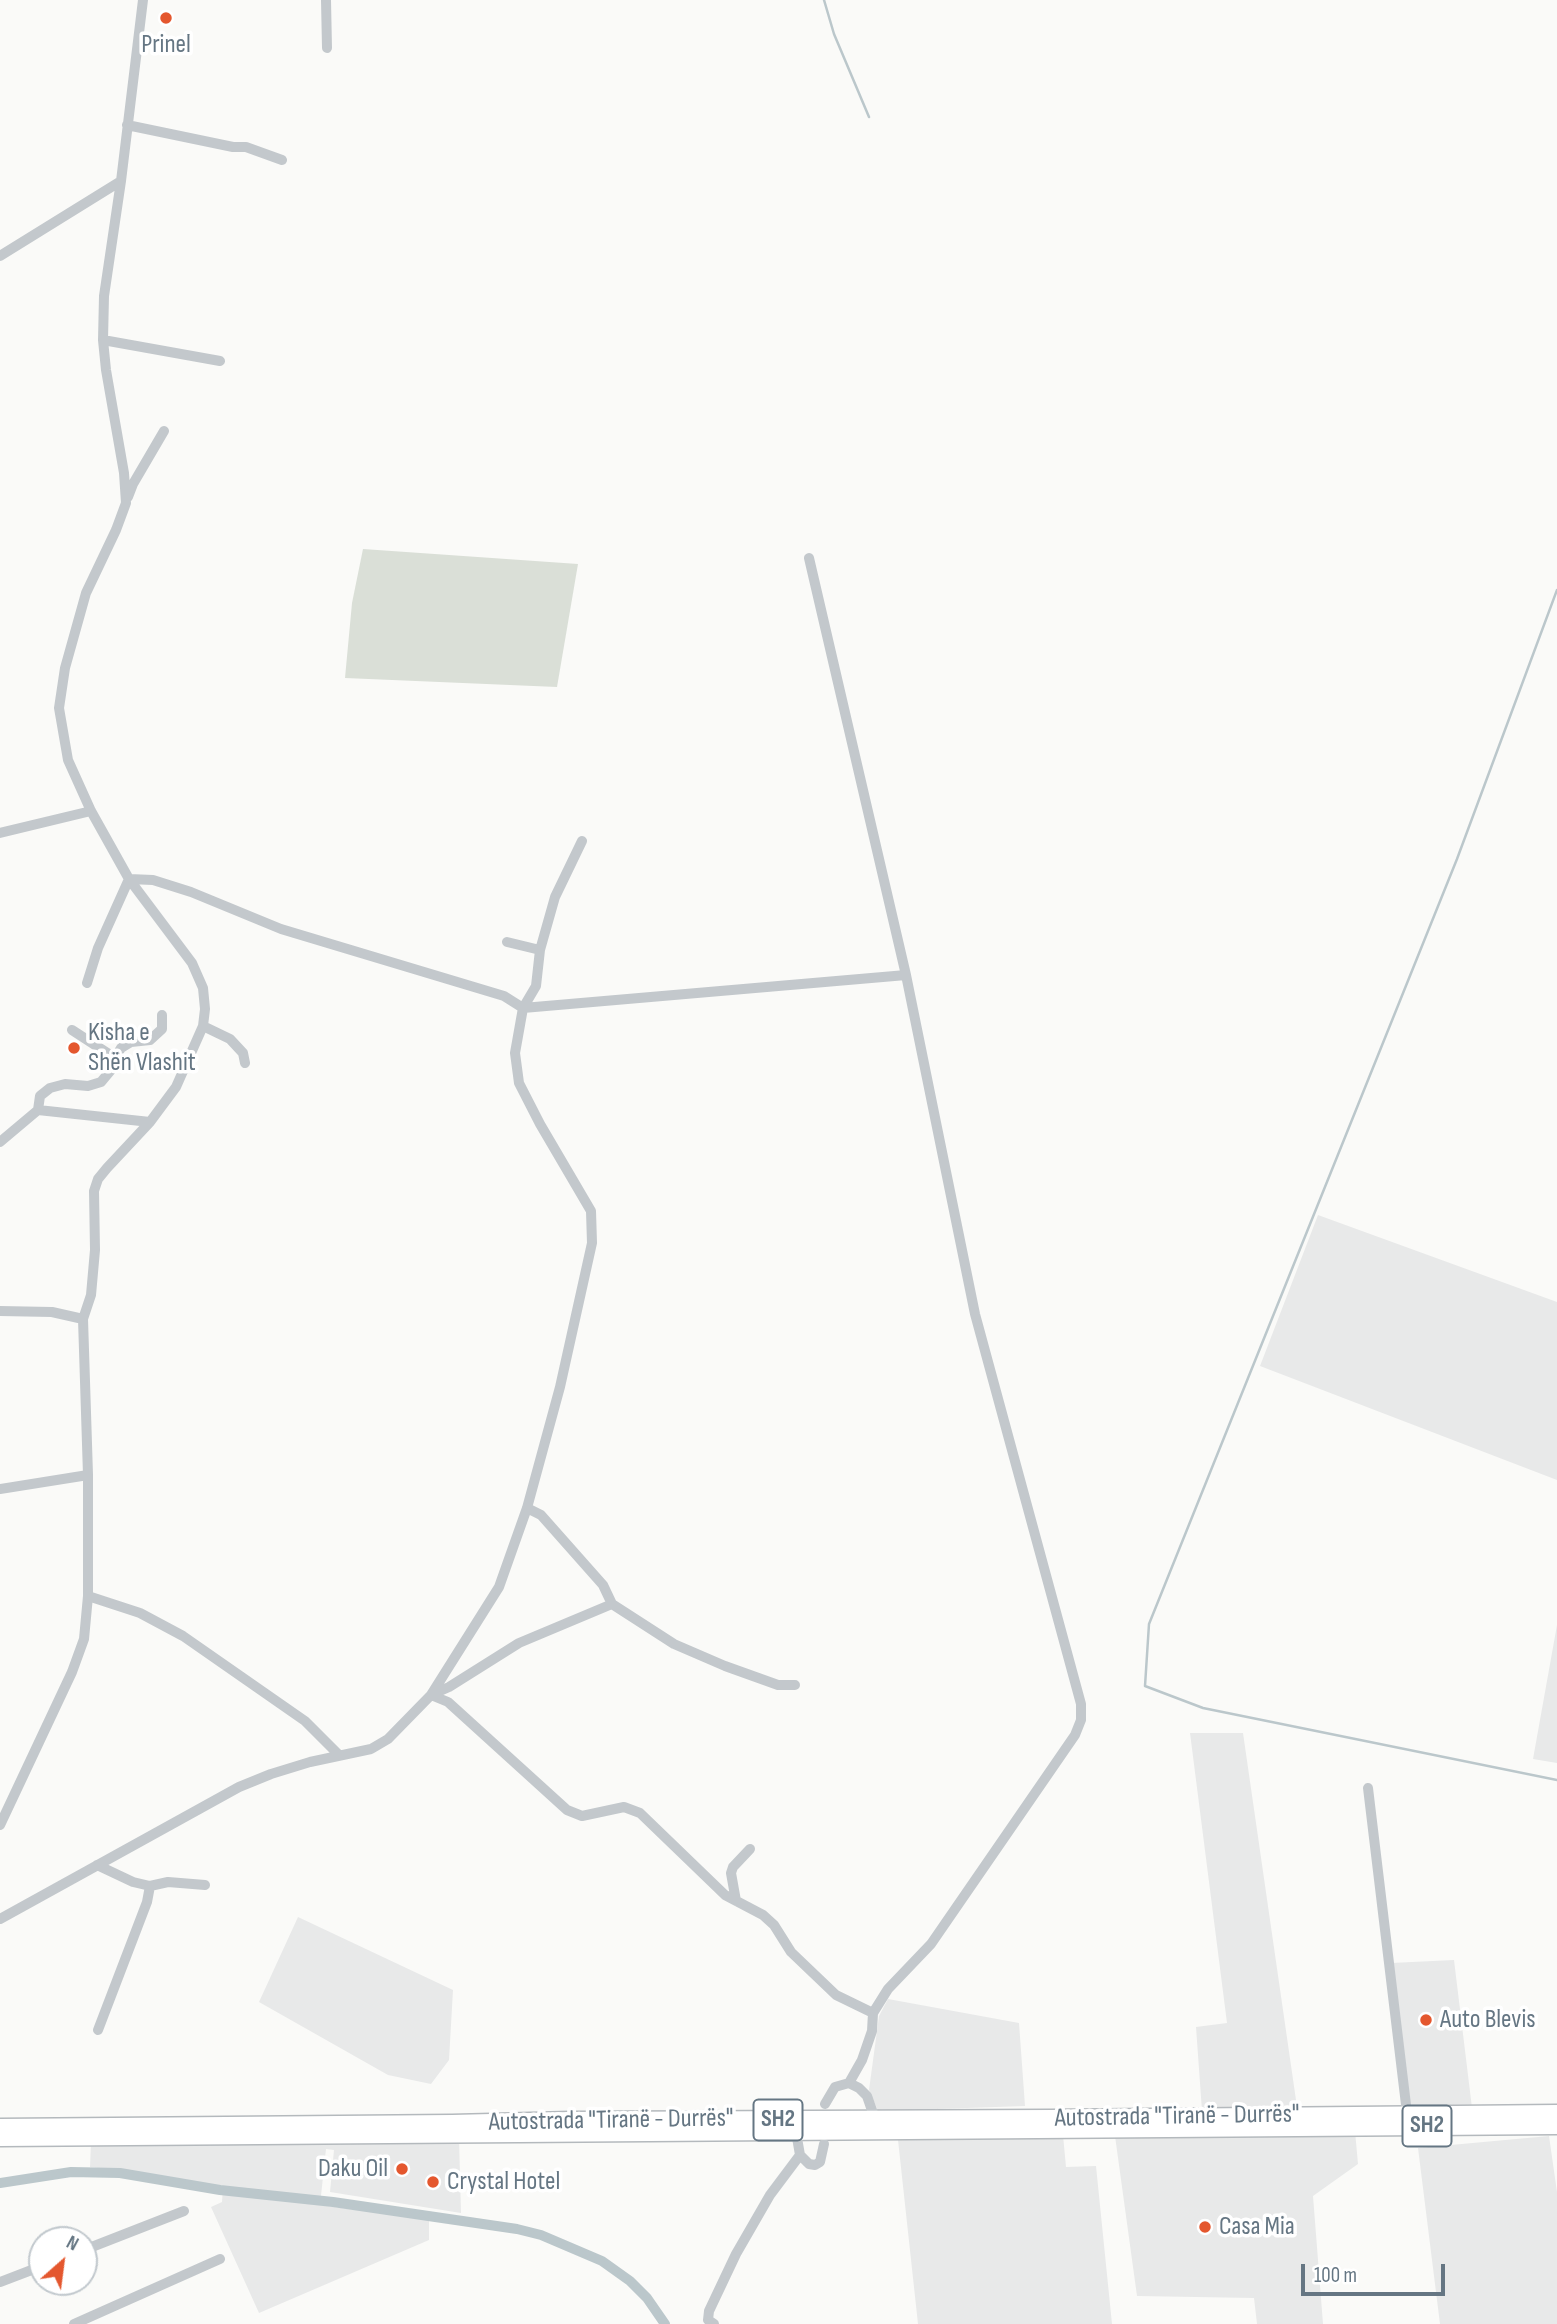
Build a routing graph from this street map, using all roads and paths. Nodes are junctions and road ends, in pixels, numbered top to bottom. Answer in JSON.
{"nodes":[{"id":1,"x":143,"y":0,"type":"edge"},
{"id":2,"x":326,"y":0,"type":"edge"},
{"id":3,"x":327,"y":48,"type":"dead end"},
{"id":4,"x":127,"y":125,"type":"junction"},
{"id":5,"x":282,"y":160,"type":"dead end"},
{"id":6,"x":121,"y":181,"type":"junction"},
{"id":7,"x":0,"y":256,"type":"edge"},
{"id":8,"x":103,"y":340,"type":"junction"},
{"id":9,"x":220,"y":361,"type":"dead end"},
{"id":10,"x":164,"y":431,"type":"dead end"},
{"id":11,"x":126,"y":503,"type":"junction"},
{"id":12,"x":809,"y":558,"type":"dead end"},
{"id":13,"x":91,"y":811,"type":"junction"},
{"id":14,"x":0,"y":833,"type":"edge"},
{"id":15,"x":582,"y":841,"type":"dead end"},
{"id":16,"x":130,"y":879,"type":"junction"},
{"id":17,"x":507,"y":942,"type":"dead end"},
{"id":18,"x":540,"y":950,"type":"junction"},
{"id":19,"x":906,"y":975,"type":"junction"},
{"id":20,"x":87,"y":983,"type":"dead end"},
{"id":21,"x":523,"y":1008,"type":"junction"},
{"id":22,"x":162,"y":1015,"type":"dead end"},
{"id":23,"x":203,"y":1027,"type":"junction"},
{"id":24,"x":72,"y":1030,"type":"dead end"},
{"id":25,"x":115,"y":1058,"type":"junction"},
{"id":26,"x":245,"y":1063,"type":"dead end"},
{"id":27,"x":38,"y":1110,"type":"junction"},
{"id":28,"x":150,"y":1122,"type":"junction"},
{"id":29,"x":0,"y":1142,"type":"edge"},
{"id":30,"x":0,"y":1311,"type":"edge"},
{"id":31,"x":83,"y":1319,"type":"junction"},
{"id":32,"x":88,"y":1475,"type":"junction"},
{"id":33,"x":0,"y":1489,"type":"edge"},
{"id":34,"x":527,"y":1508,"type":"junction"},
{"id":35,"x":88,"y":1596,"type":"junction"},
{"id":36,"x":612,"y":1604,"type":"junction"},
{"id":37,"x":795,"y":1685,"type":"dead end"},
{"id":38,"x":430,"y":1695,"type":"junction"},
{"id":39,"x":339,"y":1755,"type":"junction"},
{"id":40,"x":1368,"y":1788,"type":"dead end"},
{"id":41,"x":0,"y":1825,"type":"edge"},
{"id":42,"x":750,"y":1849,"type":"dead end"},
{"id":43,"x":97,"y":1865,"type":"junction"},
{"id":44,"x":205,"y":1885,"type":"dead end"},
{"id":45,"x":150,"y":1886,"type":"junction"},
{"id":46,"x":736,"y":1900,"type":"junction"},
{"id":47,"x":0,"y":1919,"type":"edge"},
{"id":48,"x":873,"y":2013,"type":"junction"},
{"id":49,"x":99,"y":2030,"type":"dead end"},
{"id":50,"x":849,"y":2083,"type":"junction"},
{"id":51,"x":825,"y":2104,"type":"dead end"},
{"id":52,"x":1407,"y":2113,"type":"junction"},
{"id":53,"x":1557,"y":2113,"type":"edge"},
{"id":54,"x":875,"y":2119,"type":"junction"},
{"id":55,"x":1557,"y":2126,"type":"edge"},
{"id":56,"x":0,"y":2127,"type":"edge"},
{"id":57,"x":796,"y":2133,"type":"junction"},
{"id":58,"x":0,"y":2138,"type":"edge"},
{"id":59,"x":824,"y":2144,"type":"dead end"},
{"id":60,"x":800,"y":2155,"type":"junction"},
{"id":61,"x":184,"y":2211,"type":"dead end"},
{"id":62,"x":98,"y":2245,"type":"edge"},
{"id":63,"x":220,"y":2259,"type":"dead end"},
{"id":64,"x":28,"y":2271,"type":"edge"},
{"id":65,"x":0,"y":2282,"type":"edge"},
{"id":66,"x":74,"y":2324,"type":"edge"},
{"id":67,"x":714,"y":2324,"type":"edge"}],
"edges":[{"from":1,"to":4,"type":"street"},
{"from":2,"to":3,"type":"street"},
{"from":4,"to":5,"type":"street"},
{"from":4,"to":6,"type":"street"},
{"from":6,"to":7,"type":"street"},
{"from":6,"to":8,"type":"street"},
{"from":8,"to":9,"type":"street"},
{"from":8,"to":11,"type":"street"},
{"from":10,"to":11,"type":"street"},
{"from":11,"to":13,"type":"street"},
{"from":12,"to":19,"type":"street"},
{"from":13,"to":14,"type":"street"},
{"from":13,"to":16,"type":"street"},
{"from":15,"to":18,"type":"street"},
{"from":16,"to":20,"type":"street"},
{"from":16,"to":21,"type":"street"},
{"from":16,"to":23,"type":"street"},
{"from":17,"to":18,"type":"street"},
{"from":18,"to":21,"type":"street"},
{"from":19,"to":21,"type":"street"},
{"from":19,"to":48,"type":"street"},
{"from":21,"to":34,"type":"street"},
{"from":22,"to":25,"type":"street"},
{"from":23,"to":26,"type":"street"},
{"from":23,"to":28,"type":"street"},
{"from":24,"to":25,"type":"street"},
{"from":25,"to":27,"type":"street"},
{"from":27,"to":28,"type":"street"},
{"from":27,"to":29,"type":"street"},
{"from":28,"to":31,"type":"street"},
{"from":30,"to":31,"type":"street"},
{"from":31,"to":32,"type":"street"},
{"from":32,"to":33,"type":"street"},
{"from":32,"to":35,"type":"street"},
{"from":34,"to":36,"type":"street"},
{"from":34,"to":38,"type":"street"},
{"from":35,"to":39,"type":"street"},
{"from":35,"to":41,"type":"street"},
{"from":36,"to":37,"type":"street"},
{"from":36,"to":38,"type":"street"},
{"from":38,"to":39,"type":"street"},
{"from":38,"to":46,"type":"street"},
{"from":39,"to":43,"type":"street"},
{"from":40,"to":52,"type":"street"},
{"from":42,"to":46,"type":"street"},
{"from":43,"to":45,"type":"street"},
{"from":43,"to":47,"type":"street"},
{"from":44,"to":45,"type":"street"},
{"from":45,"to":49,"type":"street"},
{"from":46,"to":48,"type":"street"},
{"from":48,"to":50,"type":"street"},
{"from":50,"to":51,"type":"street"},
{"from":50,"to":54,"type":"street"},
{"from":52,"to":53,"type":"highway","name":"Autostrada \"Tiranë - Durrës\"","number":"SH2"},
{"from":52,"to":54,"type":"highway","name":"Autostrada \"Tiranë - Durrës\"","number":"SH2"},
{"from":54,"to":56,"type":"highway","name":"Autostrada \"Tiranë - Durrës\"","number":"SH2"},
{"from":55,"to":57,"type":"highway","name":"Autostrada \"Tiranë - Durrës\"","number":"SH2"},
{"from":57,"to":58,"type":"highway","name":"Autostrada \"Tiranë - Durrës\"","number":"SH2"},
{"from":57,"to":60,"type":"street"},
{"from":59,"to":60,"type":"street"},
{"from":60,"to":67,"type":"street"},
{"from":61,"to":62,"type":"street"},
{"from":63,"to":66,"type":"street"},
{"from":64,"to":65,"type":"street"}]}
